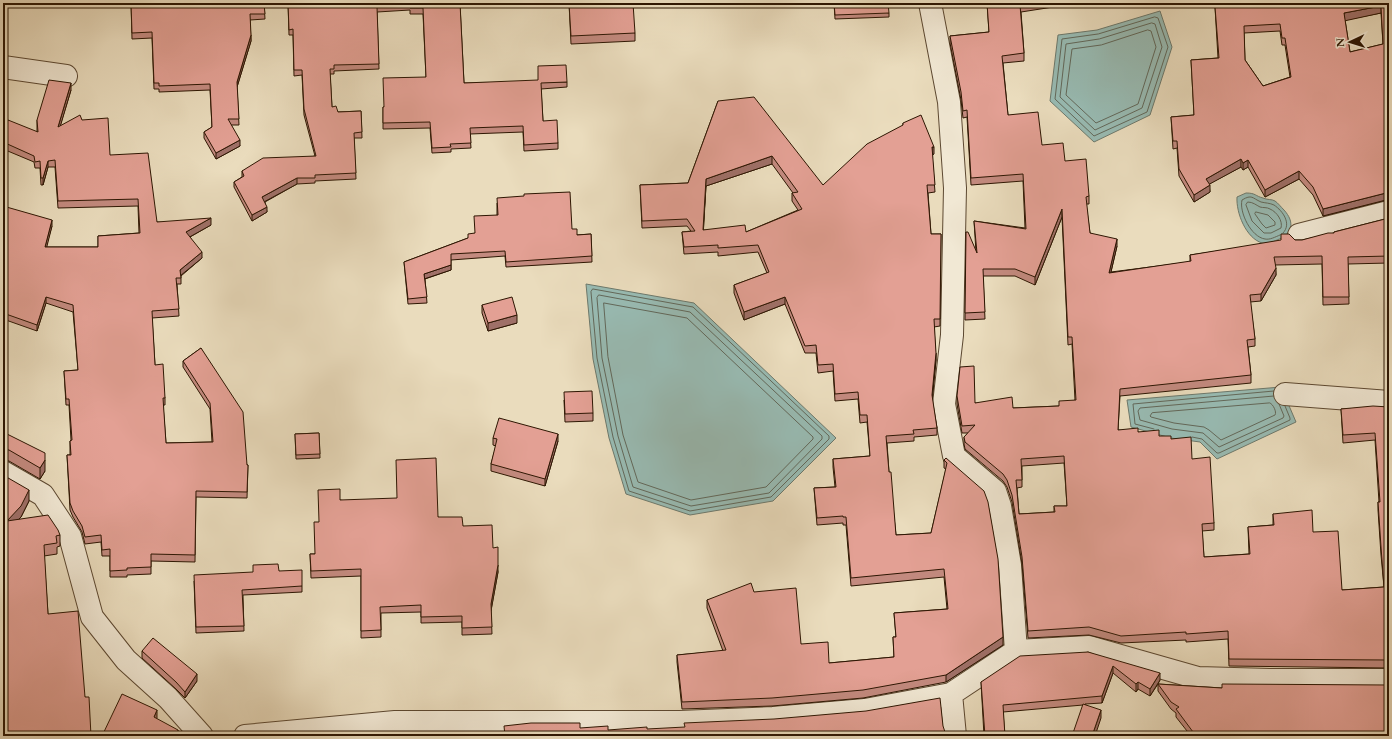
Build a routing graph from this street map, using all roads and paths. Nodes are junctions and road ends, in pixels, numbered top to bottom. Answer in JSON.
{"nodes":[{"id":1,"x":930,"y":3,"type":"edge"},
{"id":2,"x":3,"y":67,"type":"edge"},
{"id":3,"x":66,"y":76,"type":"dead end"},
{"id":4,"x":1389,"y":212,"type":"edge"},
{"id":5,"x":1298,"y":235,"type":"dead end"},
{"id":6,"x":1286,"y":394,"type":"dead end"},
{"id":7,"x":1389,"y":402,"type":"edge"},
{"id":8,"x":3,"y":472,"type":"edge"},
{"id":9,"x":1016,"y":652,"type":"junction"},
{"id":10,"x":1389,"y":680,"type":"edge"},
{"id":11,"x":951,"y":694,"type":"junction"},
{"id":12,"x":750,"y":727,"type":"edge"},
{"id":13,"x":202,"y":736,"type":"edge"},
{"id":14,"x":245,"y":736,"type":"edge"},
{"id":15,"x":955,"y":736,"type":"edge"}],
"edges":[{"from":1,"to":9,"type":"street"},
{"from":2,"to":3,"type":"street"},
{"from":4,"to":5,"type":"street"},
{"from":6,"to":7,"type":"street"},
{"from":8,"to":13,"type":"street"},
{"from":9,"to":10,"type":"street"},
{"from":9,"to":11,"type":"street"},
{"from":11,"to":12,"type":"street"},
{"from":11,"to":15,"type":"street"},
{"from":12,"to":14,"type":"street"}]}
